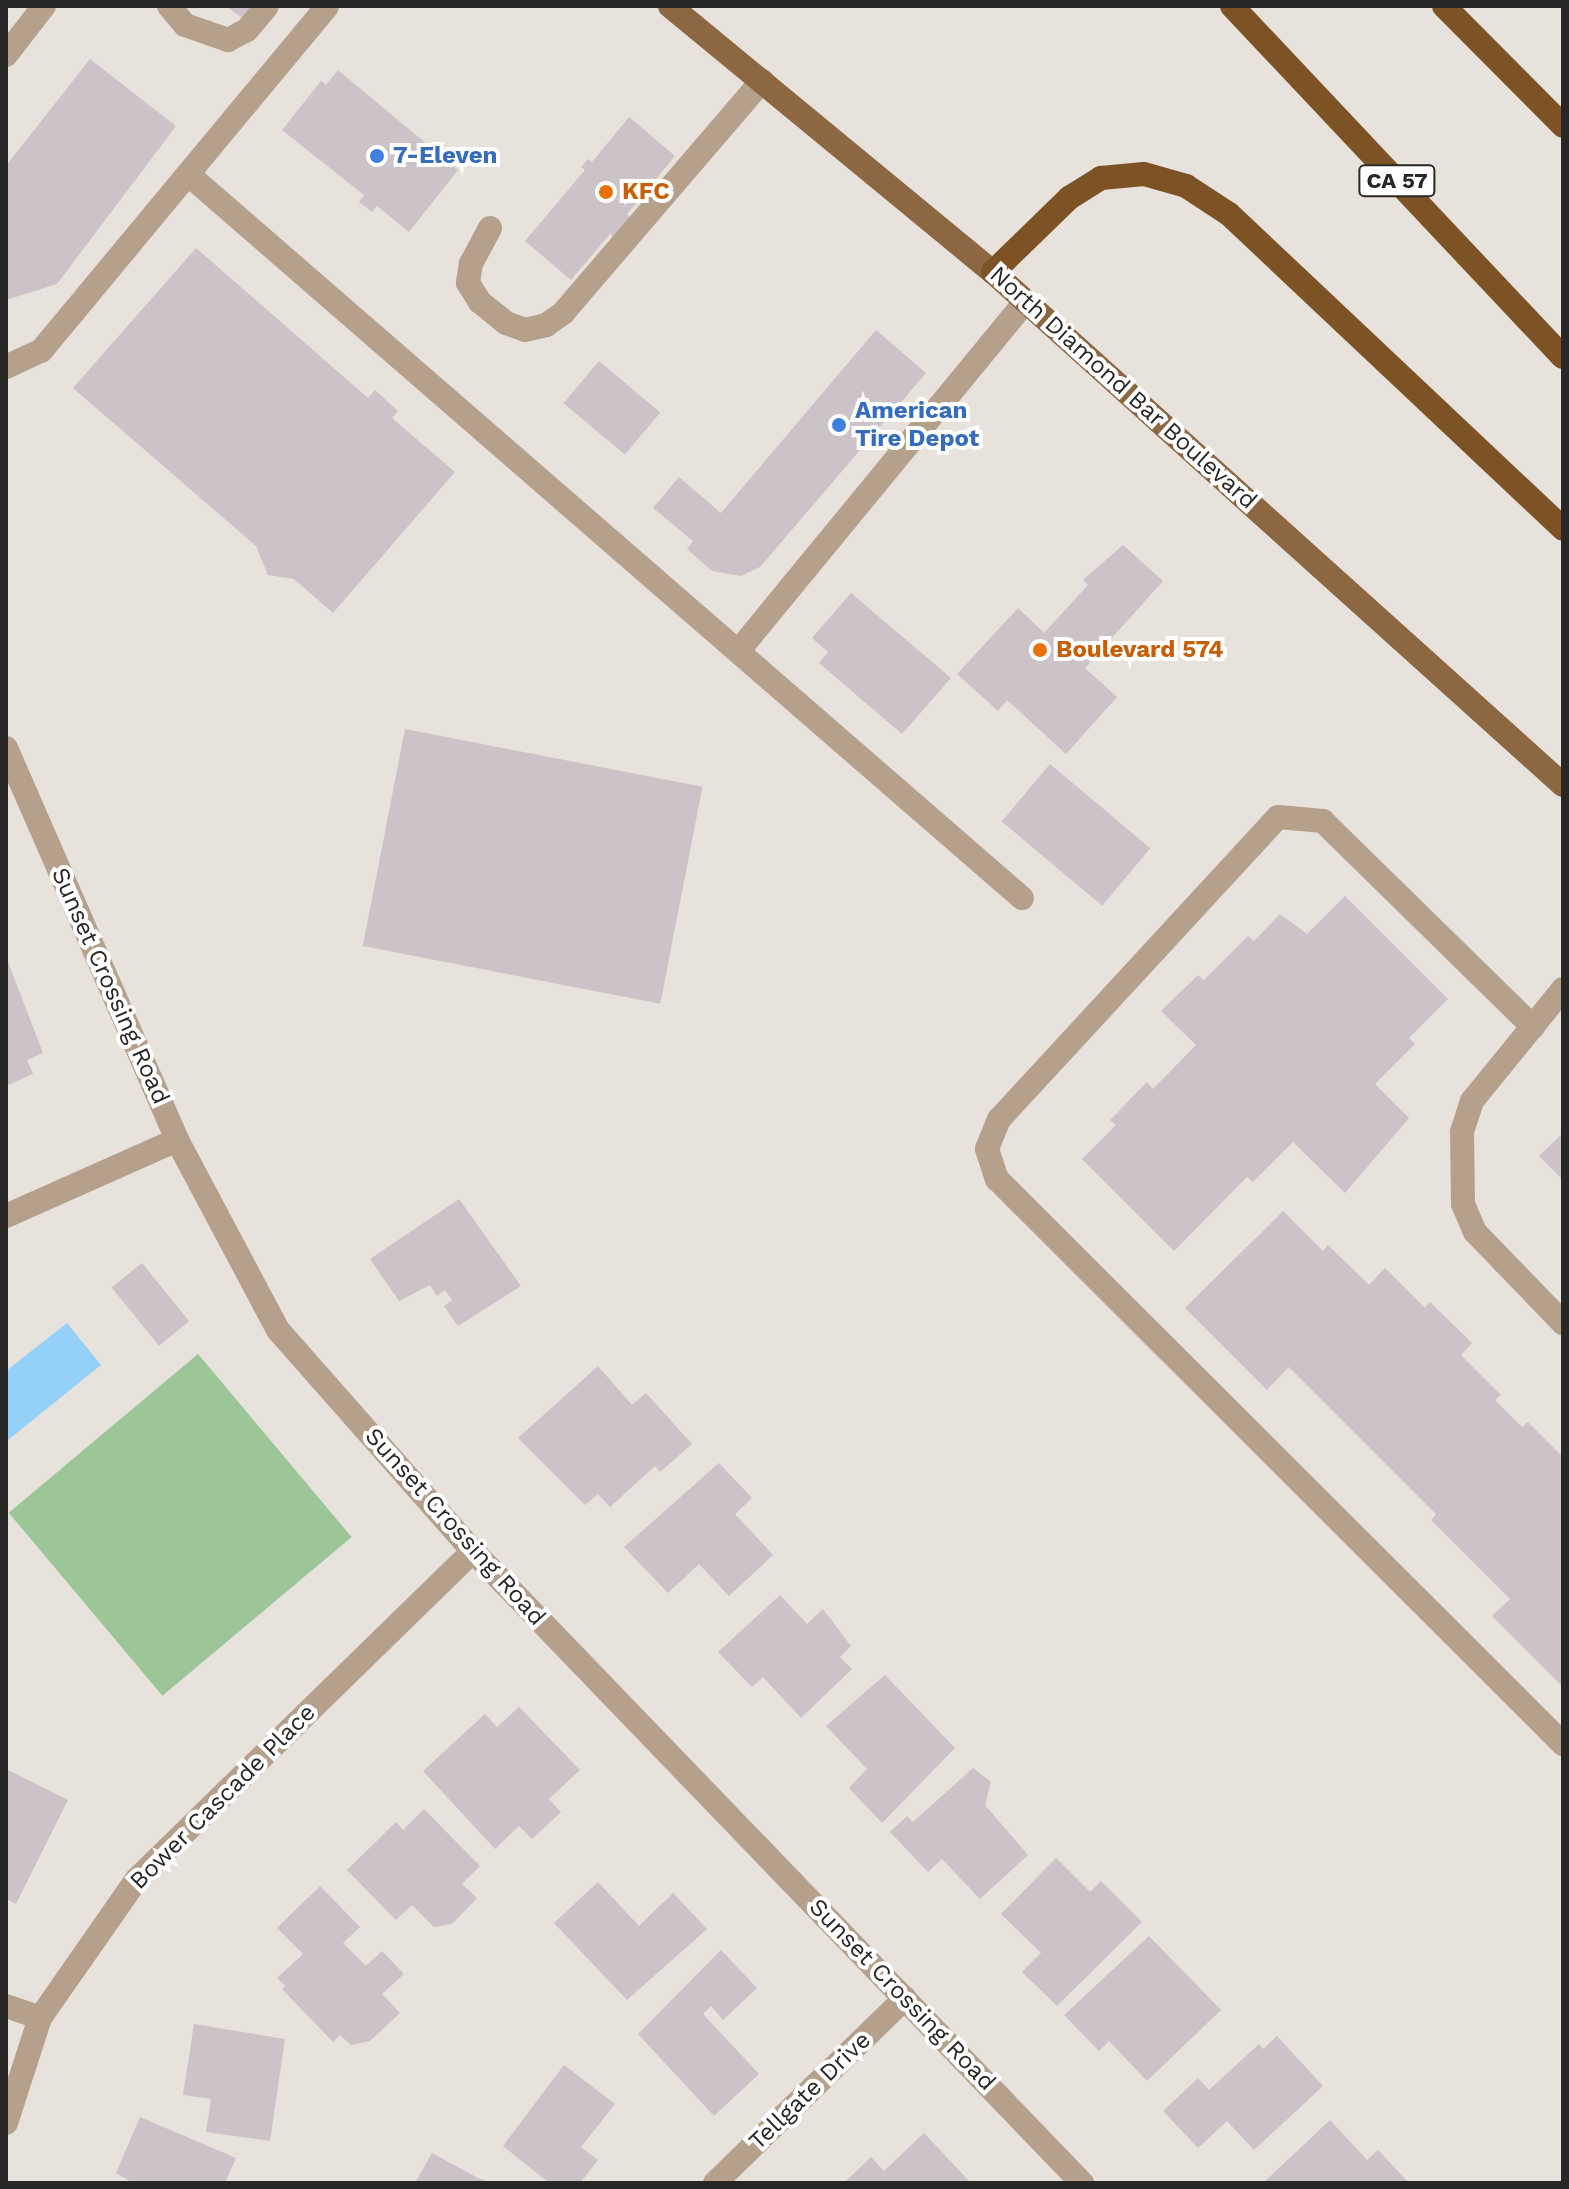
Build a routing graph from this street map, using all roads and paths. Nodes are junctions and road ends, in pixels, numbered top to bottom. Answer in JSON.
{"nodes":[{"id":1,"x":44,"y":6,"type":"edge"},
{"id":2,"x":169,"y":6,"type":"edge"},
{"id":3,"x":267,"y":6,"type":"edge"},
{"id":4,"x":327,"y":6,"type":"edge"},
{"id":5,"x":670,"y":6,"type":"edge"},
{"id":6,"x":1232,"y":6,"type":"edge"},
{"id":7,"x":1444,"y":6,"type":"edge"},
{"id":8,"x":6,"y":55,"type":"edge"},
{"id":9,"x":762,"y":81,"type":"junction"},
{"id":10,"x":1563,"y":126,"type":"edge"},
{"id":11,"x":189,"y":175,"type":"junction"},
{"id":12,"x":490,"y":228,"type":"dead end"},
{"id":13,"x":993,"y":272,"type":"junction"},
{"id":14,"x":1026,"y":301,"type":"junction"},
{"id":15,"x":1563,"y":357,"type":"edge"},
{"id":16,"x":6,"y":367,"type":"edge"},
{"id":17,"x":1563,"y":529,"type":"edge"},
{"id":18,"x":740,"y":649,"type":"junction"},
{"id":19,"x":8,"y":756,"type":"edge"},
{"id":20,"x":1563,"y":785,"type":"edge"},
{"id":21,"x":1022,"y":898,"type":"dead end"},
{"id":22,"x":1563,"y":989,"type":"edge"},
{"id":23,"x":1533,"y":1027,"type":"junction"},
{"id":24,"x":177,"y":1140,"type":"junction"},
{"id":25,"x":6,"y":1216,"type":"edge"},
{"id":26,"x":1563,"y":1323,"type":"edge"},
{"id":27,"x":473,"y":1551,"type":"junction"},
{"id":28,"x":1563,"y":1744,"type":"edge"},
{"id":29,"x":905,"y":1998,"type":"junction"},
{"id":30,"x":6,"y":2006,"type":"edge"},
{"id":31,"x":40,"y":2018,"type":"junction"},
{"id":32,"x":6,"y":2123,"type":"edge"},
{"id":33,"x":715,"y":2183,"type":"edge"},
{"id":34,"x":1082,"y":2183,"type":"edge"}],
"edges":[{"from":1,"to":8,"type":"street"},
{"from":2,"to":3,"type":"street"},
{"from":4,"to":11,"type":"street"},
{"from":5,"to":9,"type":"main road","name":"North Diamond Bar Boulevard"},
{"from":6,"to":15,"type":"highway","number":"CA 57"},
{"from":7,"to":10,"type":"highway"},
{"from":9,"to":12,"type":"street"},
{"from":9,"to":13,"type":"main road","name":"North Diamond Bar Boulevard"},
{"from":11,"to":16,"type":"street"},
{"from":11,"to":18,"type":"street"},
{"from":13,"to":14,"type":"main road","name":"North Diamond Bar Boulevard"},
{"from":13,"to":17,"type":"highway"},
{"from":14,"to":18,"type":"street"},
{"from":14,"to":20,"type":"main road","name":"North Diamond Bar Boulevard"},
{"from":18,"to":21,"type":"street"},
{"from":19,"to":24,"type":"street","name":"Sunset Crossing Road"},
{"from":22,"to":23,"type":"street"},
{"from":23,"to":26,"type":"street"},
{"from":23,"to":28,"type":"street"},
{"from":24,"to":25,"type":"street"},
{"from":24,"to":27,"type":"street","name":"Sunset Crossing Road"},
{"from":27,"to":29,"type":"street","name":"Sunset Crossing Road"},
{"from":27,"to":31,"type":"street","name":"Bower Cascade Place"},
{"from":29,"to":33,"type":"street","name":"Tellgate Drive"},
{"from":29,"to":34,"type":"street","name":"Sunset Crossing Road"},
{"from":30,"to":31,"type":"street"},
{"from":31,"to":32,"type":"street","name":"Bower Cascade Place"}]}
